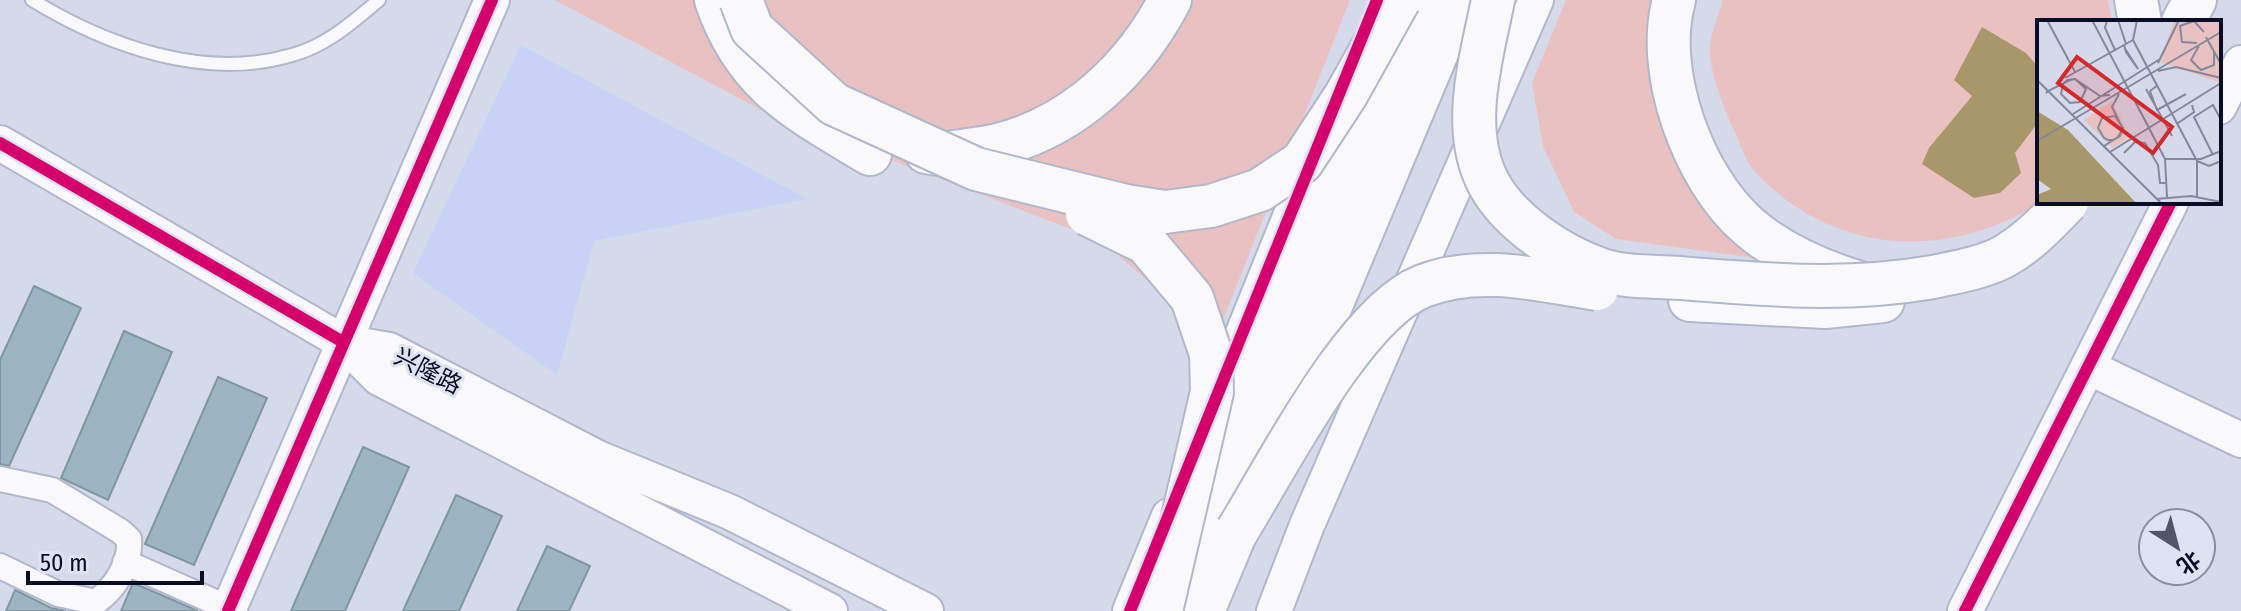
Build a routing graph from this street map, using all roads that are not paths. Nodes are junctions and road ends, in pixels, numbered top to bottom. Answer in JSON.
{"nodes":[{"id":1,"x":32,"y":0,"type":"edge"},
{"id":2,"x":379,"y":0,"type":"edge"},
{"id":3,"x":492,"y":0,"type":"edge"},
{"id":4,"x":716,"y":0,"type":"edge"},
{"id":5,"x":728,"y":0,"type":"edge"},
{"id":6,"x":741,"y":0,"type":"edge"},
{"id":7,"x":753,"y":0,"type":"edge"},
{"id":8,"x":1151,"y":0,"type":"edge"},
{"id":9,"x":1170,"y":0,"type":"edge"},
{"id":10,"x":1377,"y":0,"type":"edge"},
{"id":11,"x":1399,"y":0,"type":"edge"},
{"id":12,"x":1419,"y":0,"type":"edge"},
{"id":13,"x":1459,"y":0,"type":"edge"},
{"id":14,"x":1493,"y":0,"type":"edge"},
{"id":15,"x":1536,"y":0,"type":"edge"},
{"id":16,"x":1674,"y":0,"type":"edge"},
{"id":17,"x":1693,"y":0,"type":"edge"},
{"id":18,"x":2116,"y":0,"type":"edge"},
{"id":19,"x":2136,"y":0,"type":"edge"},
{"id":20,"x":2179,"y":0,"type":"edge"},
{"id":21,"x":2195,"y":0,"type":"edge"},
{"id":22,"x":2120,"y":20,"type":"edge"},
{"id":23,"x":2140,"y":20,"type":"edge"},
{"id":24,"x":2169,"y":20,"type":"edge"},
{"id":25,"x":2184,"y":20,"type":"edge"},
{"id":26,"x":2241,"y":63,"type":"edge"},
{"id":27,"x":2221,"y":103,"type":"edge"},
{"id":28,"x":0,"y":143,"type":"edge"},
{"id":29,"x":2055,"y":204,"type":"edge"},
{"id":30,"x":2065,"y":204,"type":"edge"},
{"id":31,"x":2077,"y":204,"type":"edge"},
{"id":32,"x":2086,"y":204,"type":"edge"},
{"id":33,"x":2170,"y":204,"type":"edge"},
{"id":34,"x":1752,"y":221,"type":"junction"},
{"id":35,"x":343,"y":342,"type":"junction"},
{"id":36,"x":2088,"y":367,"type":"junction"},
{"id":37,"x":1317,"y":401,"type":"junction"},
{"id":38,"x":2241,"y":440,"type":"edge"},
{"id":39,"x":0,"y":479,"type":"edge"},
{"id":40,"x":1189,"y":498,"type":"junction"},
{"id":41,"x":1237,"y":531,"type":"junction"},
{"id":42,"x":125,"y":562,"type":"junction"},
{"id":43,"x":0,"y":566,"type":"edge"},
{"id":44,"x":231,"y":610,"type":"edge"},
{"id":45,"x":830,"y":611,"type":"edge"},
{"id":46,"x":926,"y":611,"type":"edge"},
{"id":47,"x":1130,"y":611,"type":"edge"},
{"id":48,"x":1141,"y":611,"type":"edge"},
{"id":49,"x":1163,"y":611,"type":"edge"},
{"id":50,"x":1203,"y":611,"type":"edge"},
{"id":51,"x":1230,"y":611,"type":"edge"},
{"id":52,"x":1274,"y":611,"type":"edge"},
{"id":53,"x":1965,"y":611,"type":"edge"}],
"edges":[{"from":1,"to":2,"type":"lane"},
{"from":3,"to":35,"type":"street"},
{"from":4,"to":40,"type":"highway","bridge":true},
{"from":5,"to":9,"type":"highway","bridge":true},
{"from":6,"to":11,"type":"highway","bridge":true},
{"from":7,"to":8,"type":"highway","bridge":true},
{"from":10,"to":47,"type":"street"},
{"from":12,"to":49,"type":"highway"},
{"from":13,"to":41,"type":"highway","bridge":true},
{"from":14,"to":30,"type":"highway","bridge":true},
{"from":15,"to":52,"type":"street"},
{"from":16,"to":34,"type":"highway"},
{"from":17,"to":34,"type":"highway"},
{"from":18,"to":22,"type":"highway"},
{"from":19,"to":23,"type":"highway"},
{"from":20,"to":24,"type":"highway"},
{"from":21,"to":25,"type":"highway"},
{"from":26,"to":27,"type":"street"},
{"from":28,"to":35,"type":"street"},
{"from":29,"to":34,"type":"highway"},
{"from":31,"to":34,"type":"highway"},
{"from":32,"to":37,"type":"highway","bridge":true},
{"from":33,"to":36,"type":"street"},
{"from":35,"to":44,"type":"street"},
{"from":35,"to":45,"type":"street","name":"兴隆路"},
{"from":35,"to":46,"type":"street","name":"兴隆路"},
{"from":36,"to":38,"type":"street"},
{"from":36,"to":53,"type":"street"},
{"from":37,"to":41,"type":"highway","bridge":true},
{"from":37,"to":51,"type":"highway","bridge":true},
{"from":39,"to":42,"type":"street"},
{"from":40,"to":48,"type":"highway","bridge":true},
{"from":40,"to":49,"type":"highway","bridge":true},
{"from":41,"to":50,"type":"highway"},
{"from":42,"to":43,"type":"street"},
{"from":42,"to":44,"type":"street"}]}
